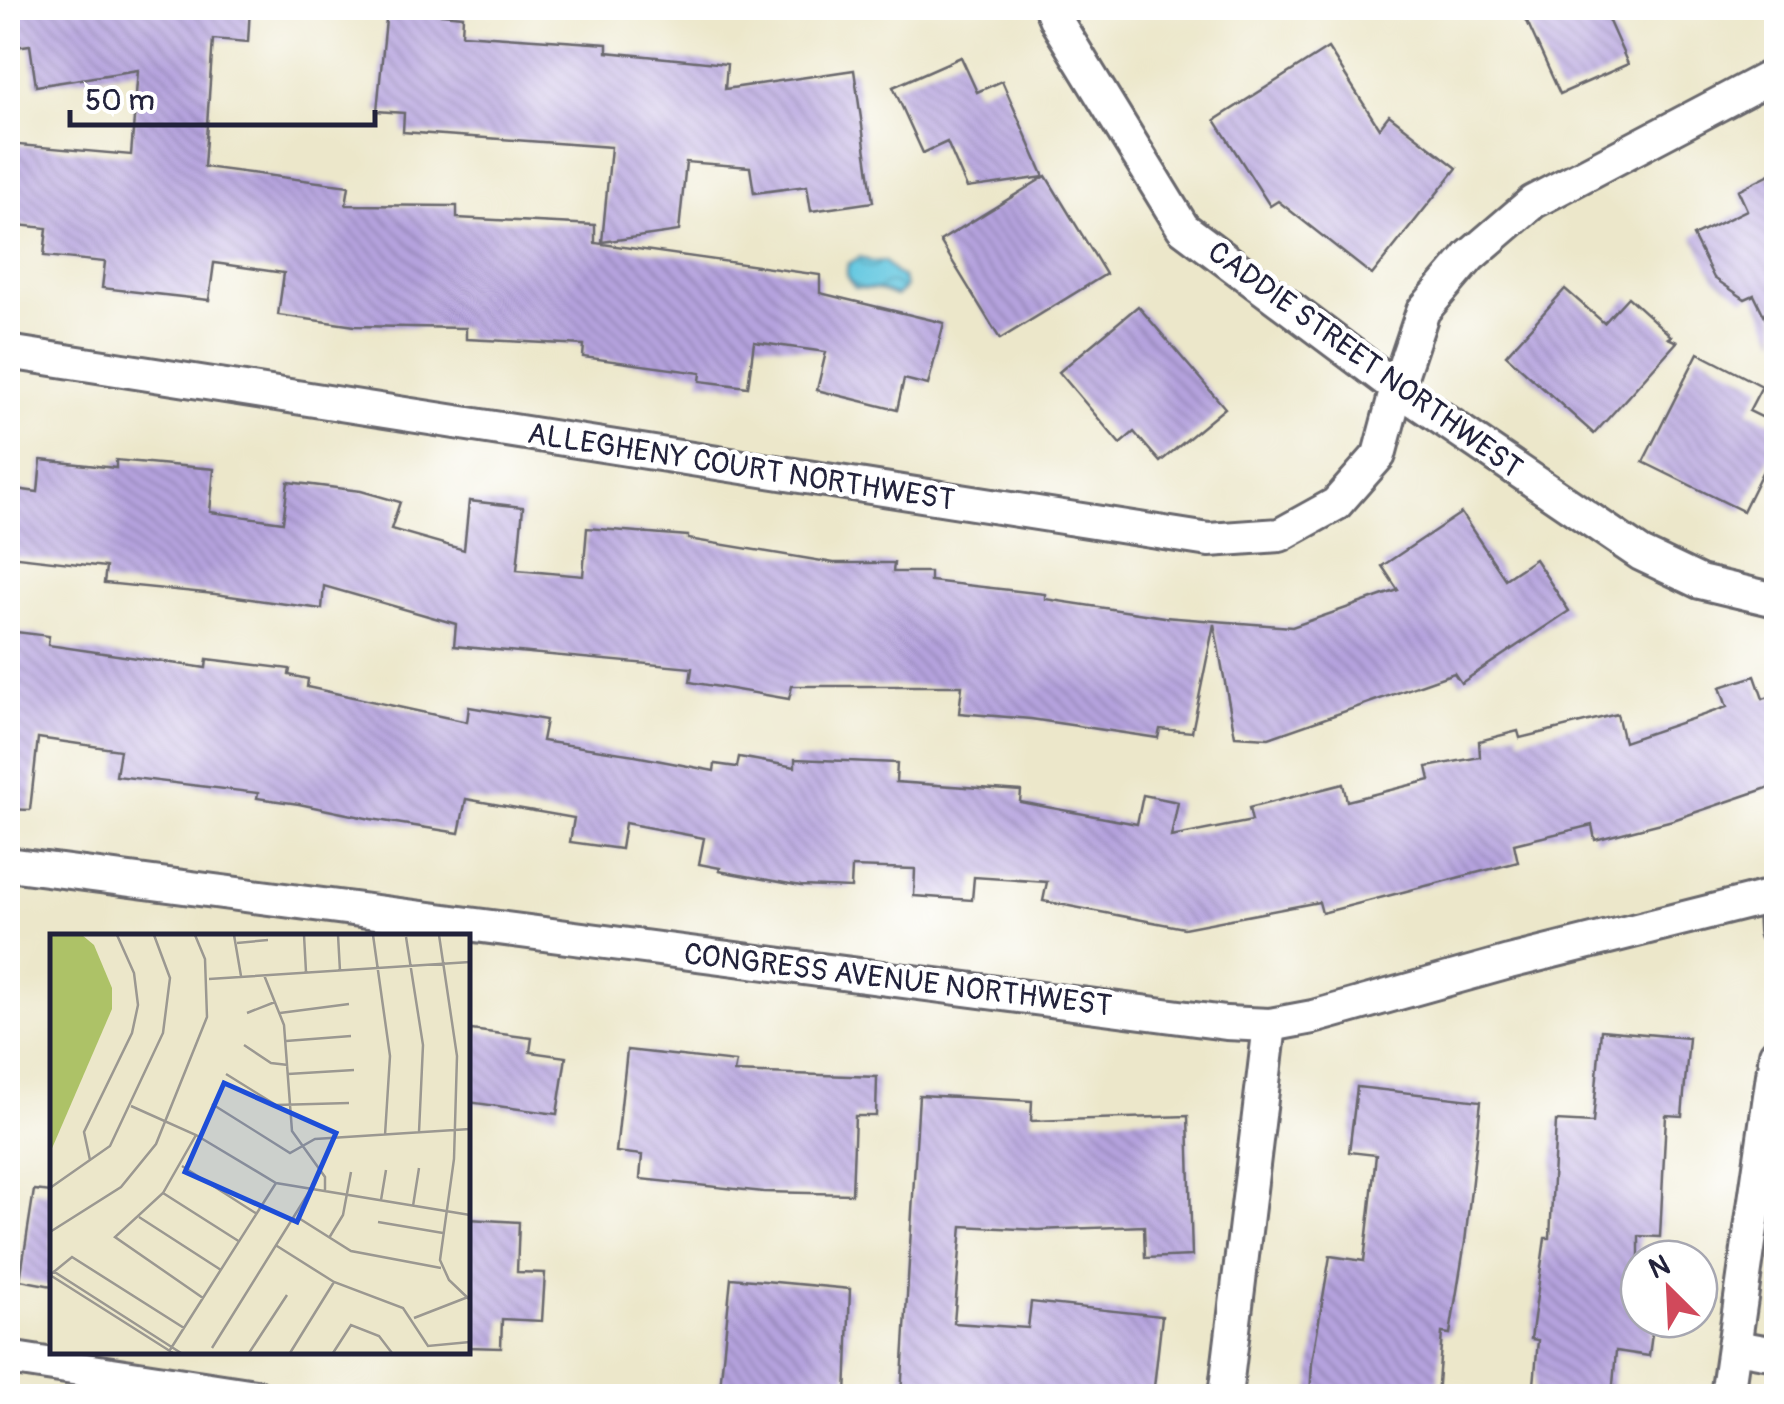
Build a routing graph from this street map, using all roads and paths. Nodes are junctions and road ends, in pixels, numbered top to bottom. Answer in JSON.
{"nodes":[{"id":1,"x":1050,"y":8,"type":"edge"},
{"id":2,"x":1776,"y":74,"type":"edge"},
{"id":3,"x":8,"y":352,"type":"edge"},
{"id":4,"x":1397,"y":388,"type":"junction"},
{"id":5,"x":1776,"y":600,"type":"edge"},
{"id":6,"x":8,"y":864,"type":"edge"},
{"id":7,"x":1776,"y":895,"type":"edge"},
{"id":8,"x":1776,"y":931,"type":"edge"},
{"id":9,"x":1270,"y":1025,"type":"junction"},
{"id":10,"x":1776,"y":1054,"type":"edge"},
{"id":11,"x":1736,"y":1348,"type":"junction"},
{"id":12,"x":1776,"y":1354,"type":"edge"},
{"id":13,"x":8,"y":1358,"type":"edge"},
{"id":14,"x":255,"y":1396,"type":"edge"},
{"id":15,"x":1225,"y":1396,"type":"edge"},
{"id":16,"x":1727,"y":1396,"type":"edge"}],
"edges":[{"from":1,"to":4,"type":"street","name":"CADDIE STREET NORTHWEST"},
{"from":2,"to":4,"type":"street","name":"ALLEGHENY COURT NORTHWEST"},
{"from":3,"to":4,"type":"street","name":"ALLEGHENY COURT NORTHWEST"},
{"from":4,"to":5,"type":"street","name":"CADDIE STREET NORTHWEST"},
{"from":6,"to":9,"type":"street","name":"CONGRESS AVENUE NORTHWEST"},
{"from":7,"to":8,"type":"street"},
{"from":7,"to":9,"type":"street","name":"CONGRESS AVENUE NORTHWEST"},
{"from":9,"to":15,"type":"street"},
{"from":10,"to":11,"type":"street"},
{"from":11,"to":12,"type":"street"},
{"from":11,"to":16,"type":"street"},
{"from":13,"to":14,"type":"street"}]}
